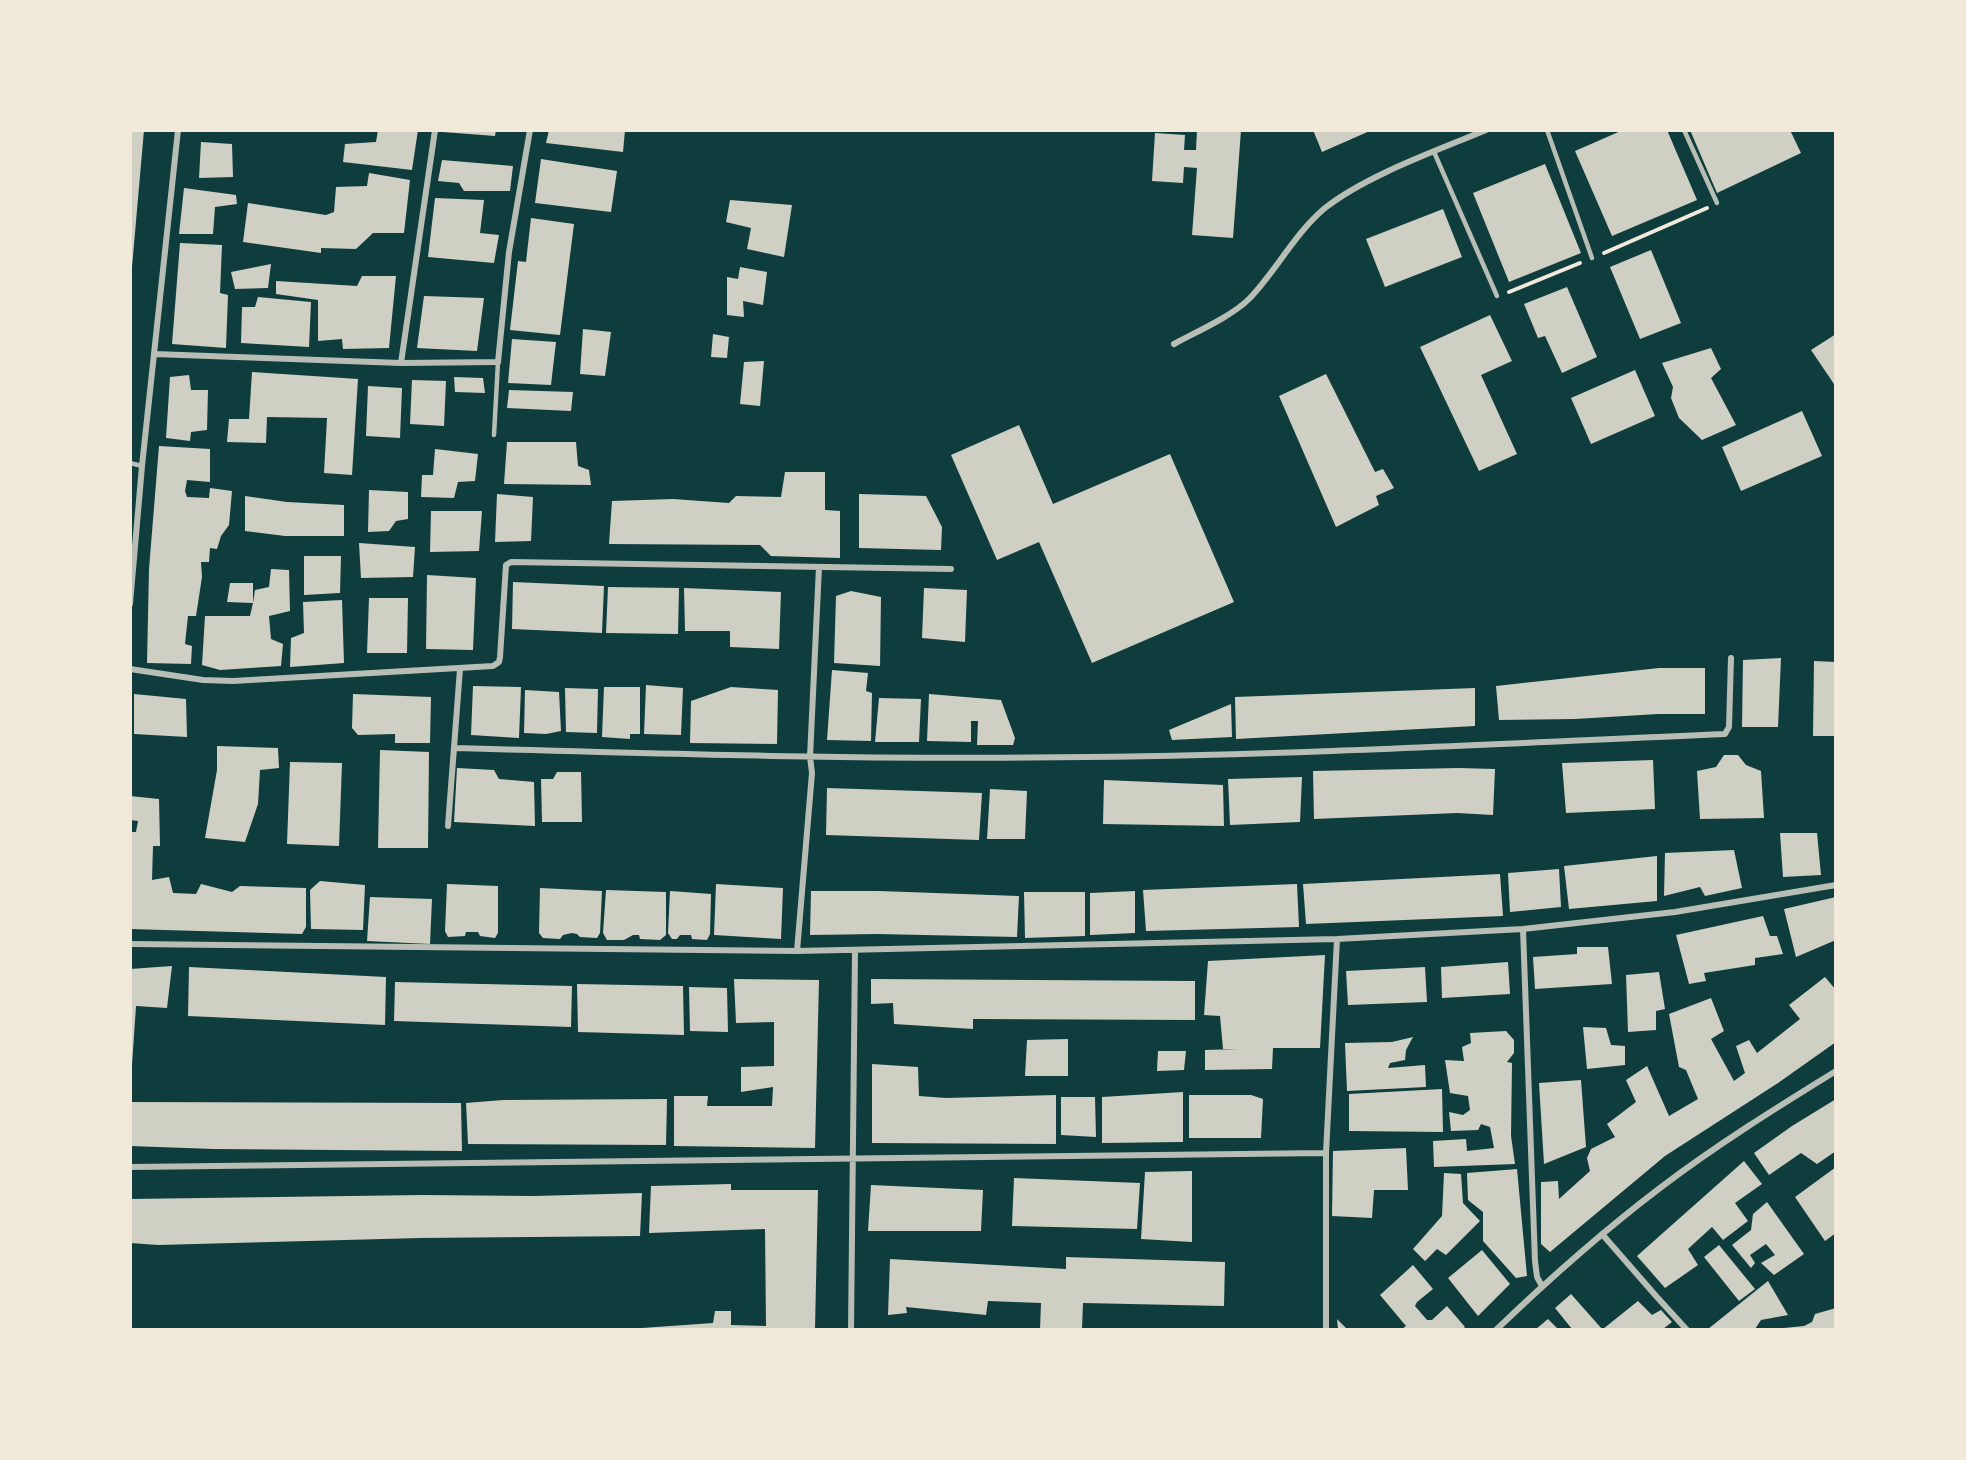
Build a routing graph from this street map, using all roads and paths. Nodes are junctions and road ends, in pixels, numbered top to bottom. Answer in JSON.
{"nodes":[{"id":1,"x":178,"y":130,"type":"edge"},
{"id":2,"x":435,"y":130,"type":"edge"},
{"id":3,"x":530,"y":130,"type":"edge"},
{"id":4,"x":1486,"y":130,"type":"edge"},
{"id":5,"x":1547,"y":130,"type":"edge"},
{"id":6,"x":1684,"y":130,"type":"edge"},
{"id":7,"x":1434,"y":152,"type":"junction"},
{"id":8,"x":1717,"y":203,"type":"joint"},
{"id":9,"x":1592,"y":258,"type":"junction"},
{"id":10,"x":1497,"y":296,"type":"joint"},
{"id":11,"x":1174,"y":344,"type":"dead end"},
{"id":12,"x":154,"y":354,"type":"junction"},
{"id":13,"x":401,"y":363,"type":"junction"},
{"id":14,"x":498,"y":363,"type":"junction"},
{"id":15,"x":494,"y":435,"type":"dead end"},
{"id":16,"x":130,"y":463,"type":"edge"},
{"id":17,"x":142,"y":466,"type":"junction"},
{"id":18,"x":130,"y":467,"type":"edge"},
{"id":19,"x":819,"y":567,"type":"junction"},
{"id":20,"x":951,"y":569,"type":"dead end"},
{"id":21,"x":130,"y":604,"type":"edge"},
{"id":22,"x":1731,"y":658,"type":"dead end"},
{"id":23,"x":130,"y":669,"type":"edge"},
{"id":24,"x":460,"y":669,"type":"junction"},
{"id":25,"x":454,"y":748,"type":"junction"},
{"id":26,"x":810,"y":758,"type":"junction"},
{"id":27,"x":448,"y":826,"type":"dead end"},
{"id":28,"x":1836,"y":885,"type":"edge"},
{"id":29,"x":1523,"y":928,"type":"junction"},
{"id":30,"x":1337,"y":939,"type":"junction"},
{"id":31,"x":130,"y":944,"type":"edge"},
{"id":32,"x":797,"y":951,"type":"junction"},
{"id":33,"x":855,"y":951,"type":"junction"},
{"id":34,"x":1836,"y":1071,"type":"edge"},
{"id":35,"x":1326,"y":1153,"type":"junction"},
{"id":36,"x":853,"y":1159,"type":"junction"},
{"id":37,"x":130,"y":1167,"type":"edge"},
{"id":38,"x":1602,"y":1234,"type":"junction"},
{"id":39,"x":1542,"y":1286,"type":"junction"},
{"id":40,"x":851,"y":1329,"type":"edge"},
{"id":41,"x":1326,"y":1329,"type":"edge"},
{"id":42,"x":1496,"y":1329,"type":"edge"},
{"id":43,"x":1688,"y":1329,"type":"edge"}],
"edges":[{"from":1,"to":12,"type":"street"},
{"from":2,"to":13,"type":"street"},
{"from":3,"to":14,"type":"street"},
{"from":4,"to":7,"type":"street"},
{"from":5,"to":9,"type":"lane"},
{"from":6,"to":8,"type":"lane"},
{"from":7,"to":10,"type":"lane"},
{"from":7,"to":11,"type":"street"},
{"from":8,"to":9,"type":"path"},
{"from":9,"to":10,"type":"path"},
{"from":12,"to":13,"type":"street"},
{"from":12,"to":17,"type":"street"},
{"from":13,"to":14,"type":"street"},
{"from":14,"to":15,"type":"lane"},
{"from":16,"to":17,"type":"lane"},
{"from":17,"to":18,"type":"lane"},
{"from":17,"to":21,"type":"street"},
{"from":19,"to":20,"type":"street"},
{"from":19,"to":24,"type":"street"},
{"from":19,"to":26,"type":"street"},
{"from":22,"to":26,"type":"street"},
{"from":23,"to":24,"type":"street"},
{"from":24,"to":25,"type":"street"},
{"from":25,"to":26,"type":"street"},
{"from":25,"to":27,"type":"street"},
{"from":26,"to":32,"type":"street"},
{"from":28,"to":29,"type":"street"},
{"from":29,"to":30,"type":"street"},
{"from":29,"to":39,"type":"street"},
{"from":30,"to":33,"type":"street"},
{"from":30,"to":35,"type":"street"},
{"from":31,"to":32,"type":"street"},
{"from":32,"to":33,"type":"street"},
{"from":33,"to":36,"type":"street"},
{"from":34,"to":38,"type":"street"},
{"from":35,"to":36,"type":"street"},
{"from":35,"to":41,"type":"street"},
{"from":36,"to":37,"type":"street"},
{"from":36,"to":40,"type":"street"},
{"from":38,"to":39,"type":"street"},
{"from":38,"to":43,"type":"street"},
{"from":39,"to":42,"type":"street"}]}
